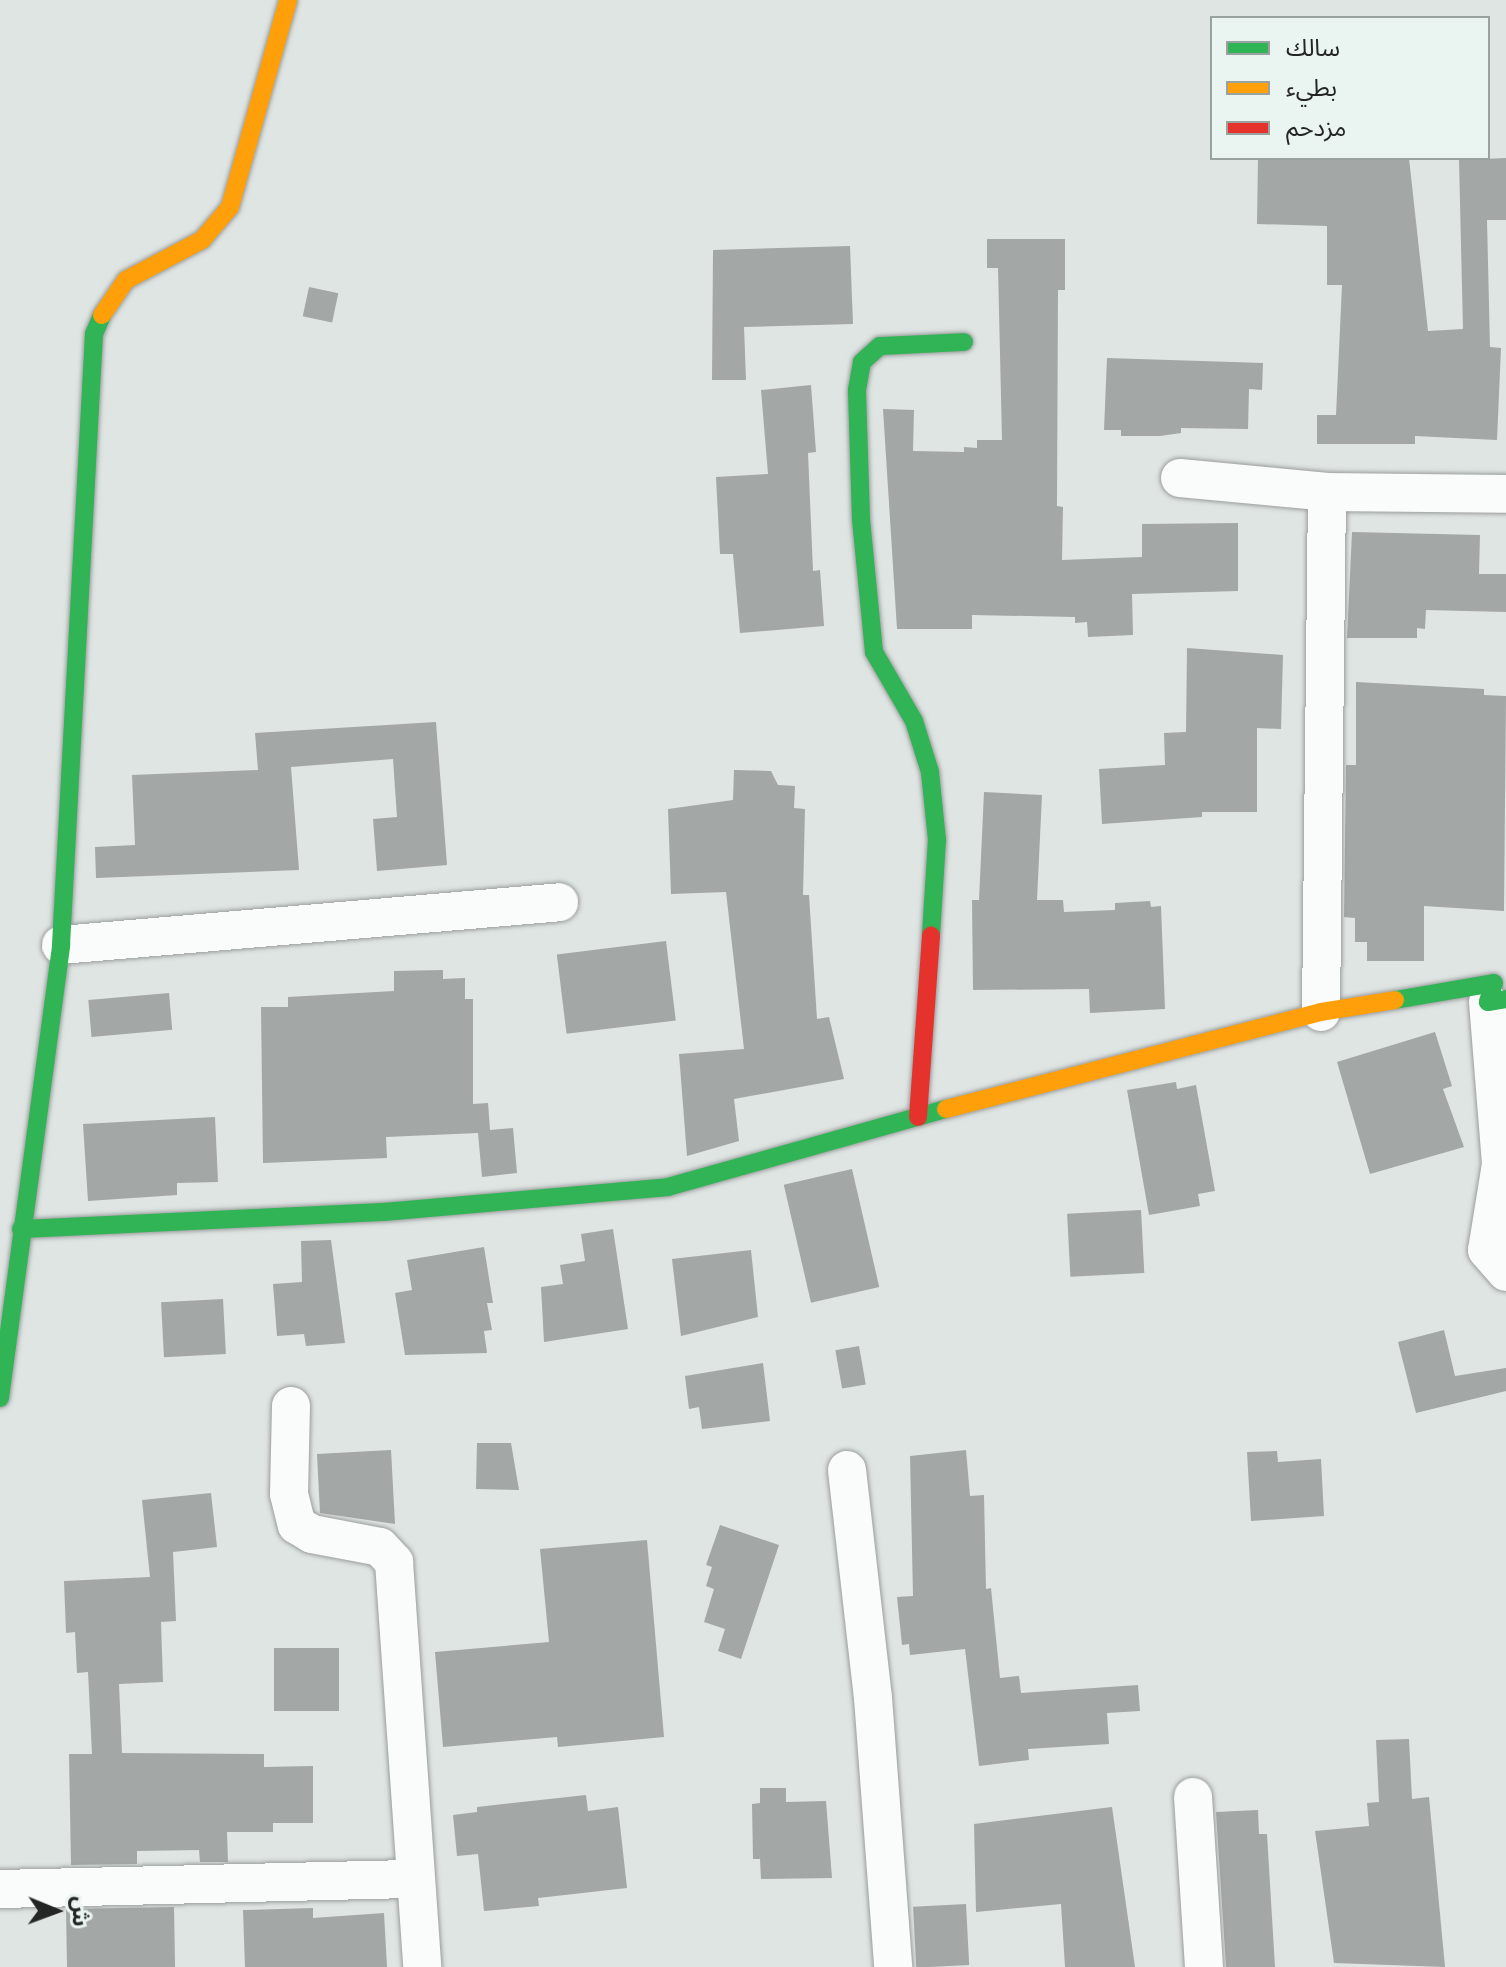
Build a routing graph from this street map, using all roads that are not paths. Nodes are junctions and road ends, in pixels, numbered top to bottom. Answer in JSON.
{"nodes":[{"id":1,"x":288,"y":0,"type":"edge"},
{"id":2,"x":964,"y":342,"type":"dead end"},
{"id":3,"x":1180,"y":478,"type":"dead end"},
{"id":4,"x":1327,"y":492,"type":"junction"},
{"id":5,"x":1506,"y":494,"type":"edge"},
{"id":6,"x":559,"y":902,"type":"dead end"},
{"id":7,"x":61,"y":945,"type":"junction"},
{"id":8,"x":1497,"y":1000,"type":"edge"},
{"id":9,"x":1321,"y":1012,"type":"junction"},
{"id":10,"x":918,"y":1117,"type":"junction"},
{"id":11,"x":21,"y":1229,"type":"junction"},
{"id":12,"x":1506,"y":1272,"type":"edge"},
{"id":13,"x":0,"y":1398,"type":"edge"},
{"id":14,"x":291,"y":1406,"type":"dead end"},
{"id":15,"x":847,"y":1470,"type":"dead end"},
{"id":16,"x":1193,"y":1797,"type":"dead end"},
{"id":17,"x":415,"y":1879,"type":"junction"},
{"id":18,"x":0,"y":1889,"type":"edge"},
{"id":19,"x":422,"y":1967,"type":"edge"},
{"id":20,"x":893,"y":1967,"type":"edge"},
{"id":21,"x":1204,"y":1967,"type":"edge"}],
"edges":[{"from":1,"to":7,"type":"street"},
{"from":2,"to":10,"type":"street"},
{"from":3,"to":4,"type":"street"},
{"from":4,"to":5,"type":"street"},
{"from":4,"to":9,"type":"street"},
{"from":6,"to":7,"type":"street"},
{"from":7,"to":11,"type":"street"},
{"from":8,"to":9,"type":"street"},
{"from":8,"to":12,"type":"street"},
{"from":9,"to":10,"type":"street"},
{"from":10,"to":11,"type":"street"},
{"from":11,"to":13,"type":"street"},
{"from":14,"to":17,"type":"street"},
{"from":15,"to":20,"type":"street"},
{"from":16,"to":21,"type":"street"},
{"from":17,"to":18,"type":"street"},
{"from":17,"to":19,"type":"street"}]}
